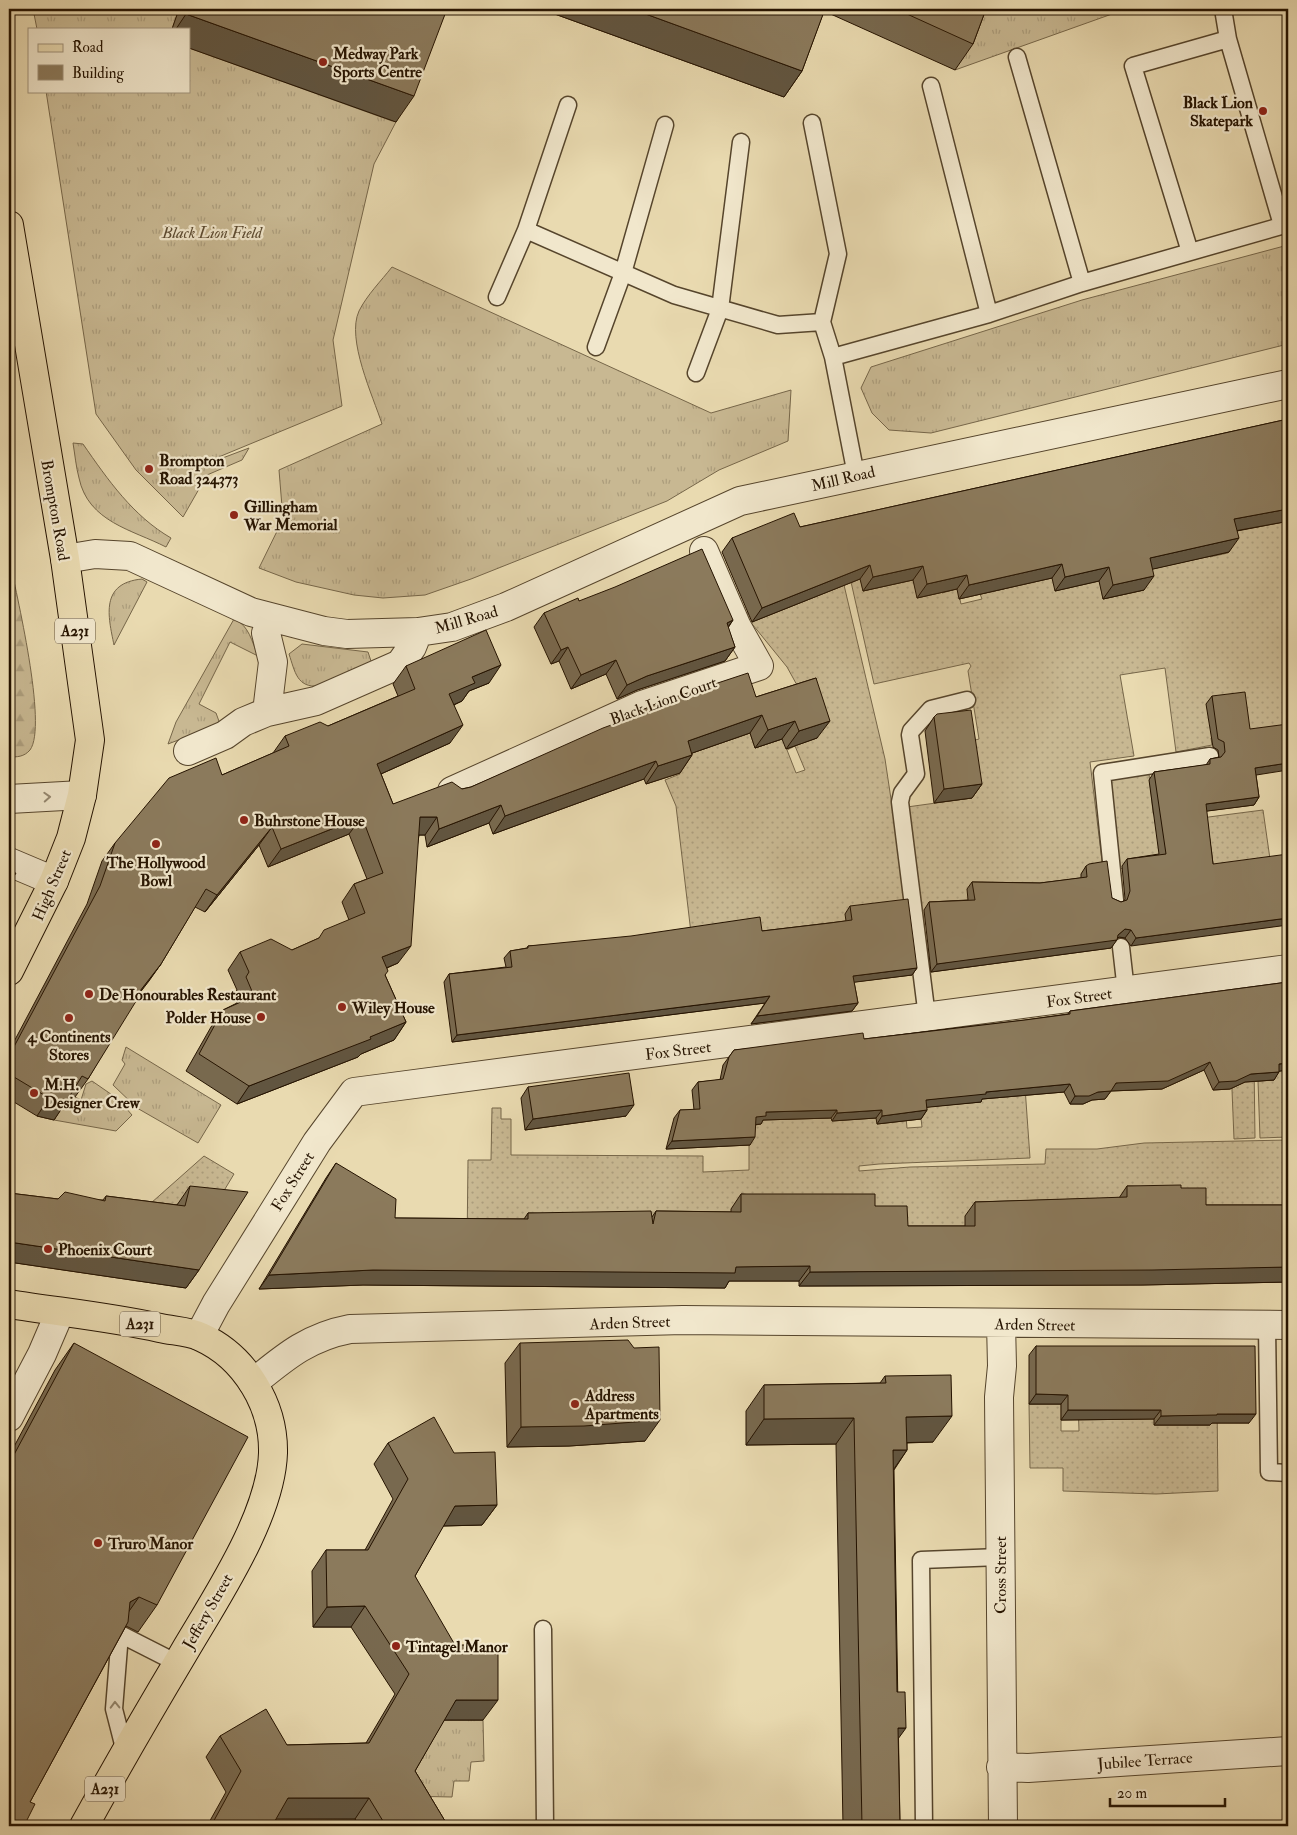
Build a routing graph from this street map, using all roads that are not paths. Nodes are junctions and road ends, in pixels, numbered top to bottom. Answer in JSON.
{"nodes":[{"id":1,"x":1223,"y":9,"type":"edge"},
{"id":2,"x":1228,"y":39,"type":"junction"},
{"id":3,"x":1017,"y":57,"type":"dead end"},
{"id":4,"x":931,"y":86,"type":"dead end"},
{"id":5,"x":568,"y":105,"type":"dead end"},
{"id":6,"x":812,"y":123,"type":"dead end"},
{"id":7,"x":665,"y":124,"type":"dead end"},
{"id":8,"x":741,"y":142,"type":"dead end"},
{"id":9,"x":1285,"y":225,"type":"edge"},
{"id":10,"x":9,"y":226,"type":"edge"},
{"id":11,"x":526,"y":230,"type":"junction"},
{"id":12,"x":1190,"y":252,"type":"junction"},
{"id":13,"x":622,"y":273,"type":"junction"},
{"id":14,"x":1082,"y":283,"type":"junction"},
{"id":15,"x":497,"y":297,"type":"dead end"},
{"id":16,"x":720,"y":309,"type":"junction"},
{"id":17,"x":989,"y":314,"type":"junction"},
{"id":18,"x":822,"y":322,"type":"junction"},
{"id":19,"x":596,"y":347,"type":"dead end"},
{"id":20,"x":833,"y":357,"type":"junction"},
{"id":21,"x":696,"y":373,"type":"dead end"},
{"id":22,"x":1288,"y":384,"type":"edge"},
{"id":23,"x":856,"y":475,"type":"junction"},
{"id":24,"x":704,"y":551,"type":"edge"},
{"id":25,"x":65,"y":559,"type":"junction"},
{"id":26,"x":271,"y":618,"type":"junction"},
{"id":27,"x":418,"y":632,"type":"junction"},
{"id":28,"x":967,"y":700,"type":"dead end"},
{"id":29,"x":267,"y":712,"type":"junction"},
{"id":30,"x":188,"y":751,"type":"dead end"},
{"id":31,"x":1210,"y":756,"type":"dead end"},
{"id":32,"x":452,"y":791,"type":"edge"},
{"id":33,"x":82,"y":795,"type":"junction"},
{"id":34,"x":9,"y":799,"type":"edge"},
{"id":35,"x":9,"y":862,"type":"edge"},
{"id":36,"x":54,"y":880,"type":"junction"},
{"id":37,"x":1115,"y":900,"type":"edge"},
{"id":38,"x":1121,"y":947,"type":"dead end"},
{"id":39,"x":1288,"y":969,"type":"edge"},
{"id":40,"x":9,"y":971,"type":"edge"},
{"id":41,"x":1126,"y":991,"type":"junction"},
{"id":42,"x":927,"y":1017,"type":"junction"},
{"id":43,"x":9,"y":1304,"type":"edge"},
{"id":44,"x":60,"y":1312,"type":"junction"},
{"id":45,"x":1001,"y":1324,"type":"junction"},
{"id":46,"x":1277,"y":1326,"type":"edge"},
{"id":47,"x":199,"y":1336,"type":"junction"},
{"id":48,"x":253,"y":1383,"type":"junction"},
{"id":49,"x":9,"y":1418,"type":"edge"},
{"id":50,"x":1288,"y":1473,"type":"edge"},
{"id":51,"x":1000,"y":1557,"type":"junction"},
{"id":52,"x":543,"y":1629,"type":"dead end"},
{"id":53,"x":177,"y":1663,"type":"junction"},
{"id":54,"x":1288,"y":1751,"type":"edge"},
{"id":55,"x":125,"y":1752,"type":"junction"},
{"id":56,"x":1001,"y":1767,"type":"junction"},
{"id":57,"x":84,"y":1826,"type":"edge"},
{"id":58,"x":545,"y":1826,"type":"edge"},
{"id":59,"x":924,"y":1826,"type":"edge"},
{"id":60,"x":1003,"y":1826,"type":"edge"}],
"edges":[{"from":1,"to":2,"type":"lane"},
{"from":2,"to":9,"type":"lane"},
{"from":2,"to":12,"type":"lane"},
{"from":3,"to":14,"type":"lane"},
{"from":4,"to":17,"type":"lane"},
{"from":5,"to":11,"type":"lane"},
{"from":6,"to":18,"type":"lane"},
{"from":7,"to":13,"type":"lane"},
{"from":8,"to":16,"type":"lane"},
{"from":9,"to":12,"type":"lane"},
{"from":10,"to":25,"type":"main road","name":"Brompton Road","number":"A231"},
{"from":11,"to":13,"type":"lane"},
{"from":11,"to":15,"type":"lane"},
{"from":12,"to":14,"type":"lane"},
{"from":13,"to":16,"type":"lane"},
{"from":13,"to":19,"type":"lane"},
{"from":14,"to":17,"type":"lane"},
{"from":16,"to":18,"type":"lane"},
{"from":16,"to":21,"type":"lane"},
{"from":17,"to":20,"type":"lane"},
{"from":18,"to":20,"type":"lane"},
{"from":20,"to":23,"type":"lane"},
{"from":22,"to":23,"type":"street","name":"Mill Road"},
{"from":23,"to":27,"type":"street","name":"Mill Road"},
{"from":24,"to":32,"type":"street","name":"Black Lion Court"},
{"from":25,"to":26,"type":"street","name":"Mill Road"},
{"from":25,"to":33,"type":"main road","name":"Brompton Road","number":"A231"},
{"from":26,"to":27,"type":"street","name":"Mill Road"},
{"from":26,"to":29,"type":"street"},
{"from":27,"to":29,"type":"street","name":"Mill Road"},
{"from":28,"to":42,"type":"lane"},
{"from":29,"to":30,"type":"street","name":"Mill Road"},
{"from":31,"to":37,"type":"lane"},
{"from":34,"to":33,"type":"street","one_way":true},
{"from":33,"to":36,"type":"main road","name":"High Street","number":"A231"},
{"from":35,"to":36,"type":"street"},
{"from":36,"to":40,"type":"main road","name":"High Street","number":"A231"},
{"from":38,"to":41,"type":"lane"},
{"from":39,"to":41,"type":"street","name":"Fox Street"},
{"from":41,"to":42,"type":"street","name":"Fox Street"},
{"from":42,"to":47,"type":"street","name":"Fox Street"},
{"from":43,"to":44,"type":"main road","number":"A231"},
{"from":44,"to":47,"type":"main road","number":"A231"},
{"from":44,"to":49,"type":"street"},
{"from":45,"to":46,"type":"street","name":"Arden Street"},
{"from":45,"to":48,"type":"street","name":"Arden Street"},
{"from":45,"to":51,"type":"street","name":"Cross Street"},
{"from":46,"to":50,"type":"lane"},
{"from":47,"to":48,"type":"main road","number":"A231"},
{"from":48,"to":53,"type":"main road","name":"Jeffery Street","number":"A231"},
{"from":51,"to":56,"type":"street","name":"Cross Street"},
{"from":51,"to":59,"type":"lane"},
{"from":52,"to":58,"type":"lane"},
{"from":53,"to":55,"type":"main road","name":"Jeffery Street","number":"A231"},
{"from":55,"to":53,"type":"lane","one_way":true},
{"from":54,"to":56,"type":"street","name":"Jubilee Terrace"},
{"from":55,"to":57,"type":"main road","name":"Jeffery Street","number":"A231"},
{"from":56,"to":60,"type":"street","name":"Cross Street"}]}
